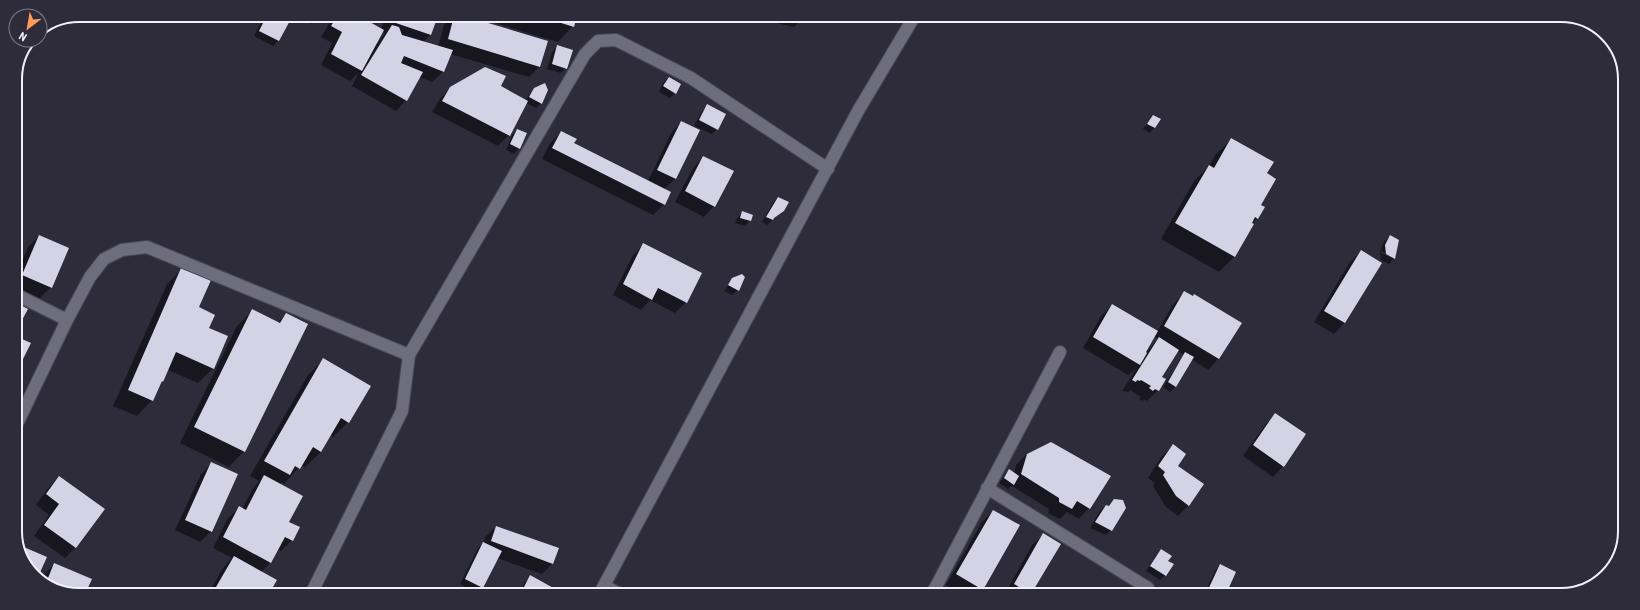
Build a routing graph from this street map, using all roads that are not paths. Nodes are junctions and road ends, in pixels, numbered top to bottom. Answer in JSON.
{"nodes":[{"id":1,"x":911,"y":22,"type":"edge"},
{"id":2,"x":828,"y":168,"type":"junction"},
{"id":3,"x":22,"y":298,"type":"edge"},
{"id":4,"x":67,"y":320,"type":"junction"},
{"id":5,"x":1060,"y":352,"type":"dead end"},
{"id":6,"x":409,"y":354,"type":"junction"},
{"id":7,"x":22,"y":413,"type":"edge"},
{"id":8,"x":987,"y":488,"type":"junction"},
{"id":9,"x":314,"y":588,"type":"edge"},
{"id":10,"x":603,"y":588,"type":"edge"},
{"id":11,"x":935,"y":588,"type":"edge"},
{"id":12,"x":1148,"y":588,"type":"dead end"}],
"edges":[{"from":1,"to":2,"type":"street"},
{"from":2,"to":6,"type":"street"},
{"from":2,"to":10,"type":"street"},
{"from":3,"to":4,"type":"street"},
{"from":4,"to":6,"type":"street"},
{"from":4,"to":7,"type":"street"},
{"from":5,"to":8,"type":"street"},
{"from":6,"to":9,"type":"street"},
{"from":8,"to":11,"type":"street"},
{"from":8,"to":12,"type":"street"}]}
